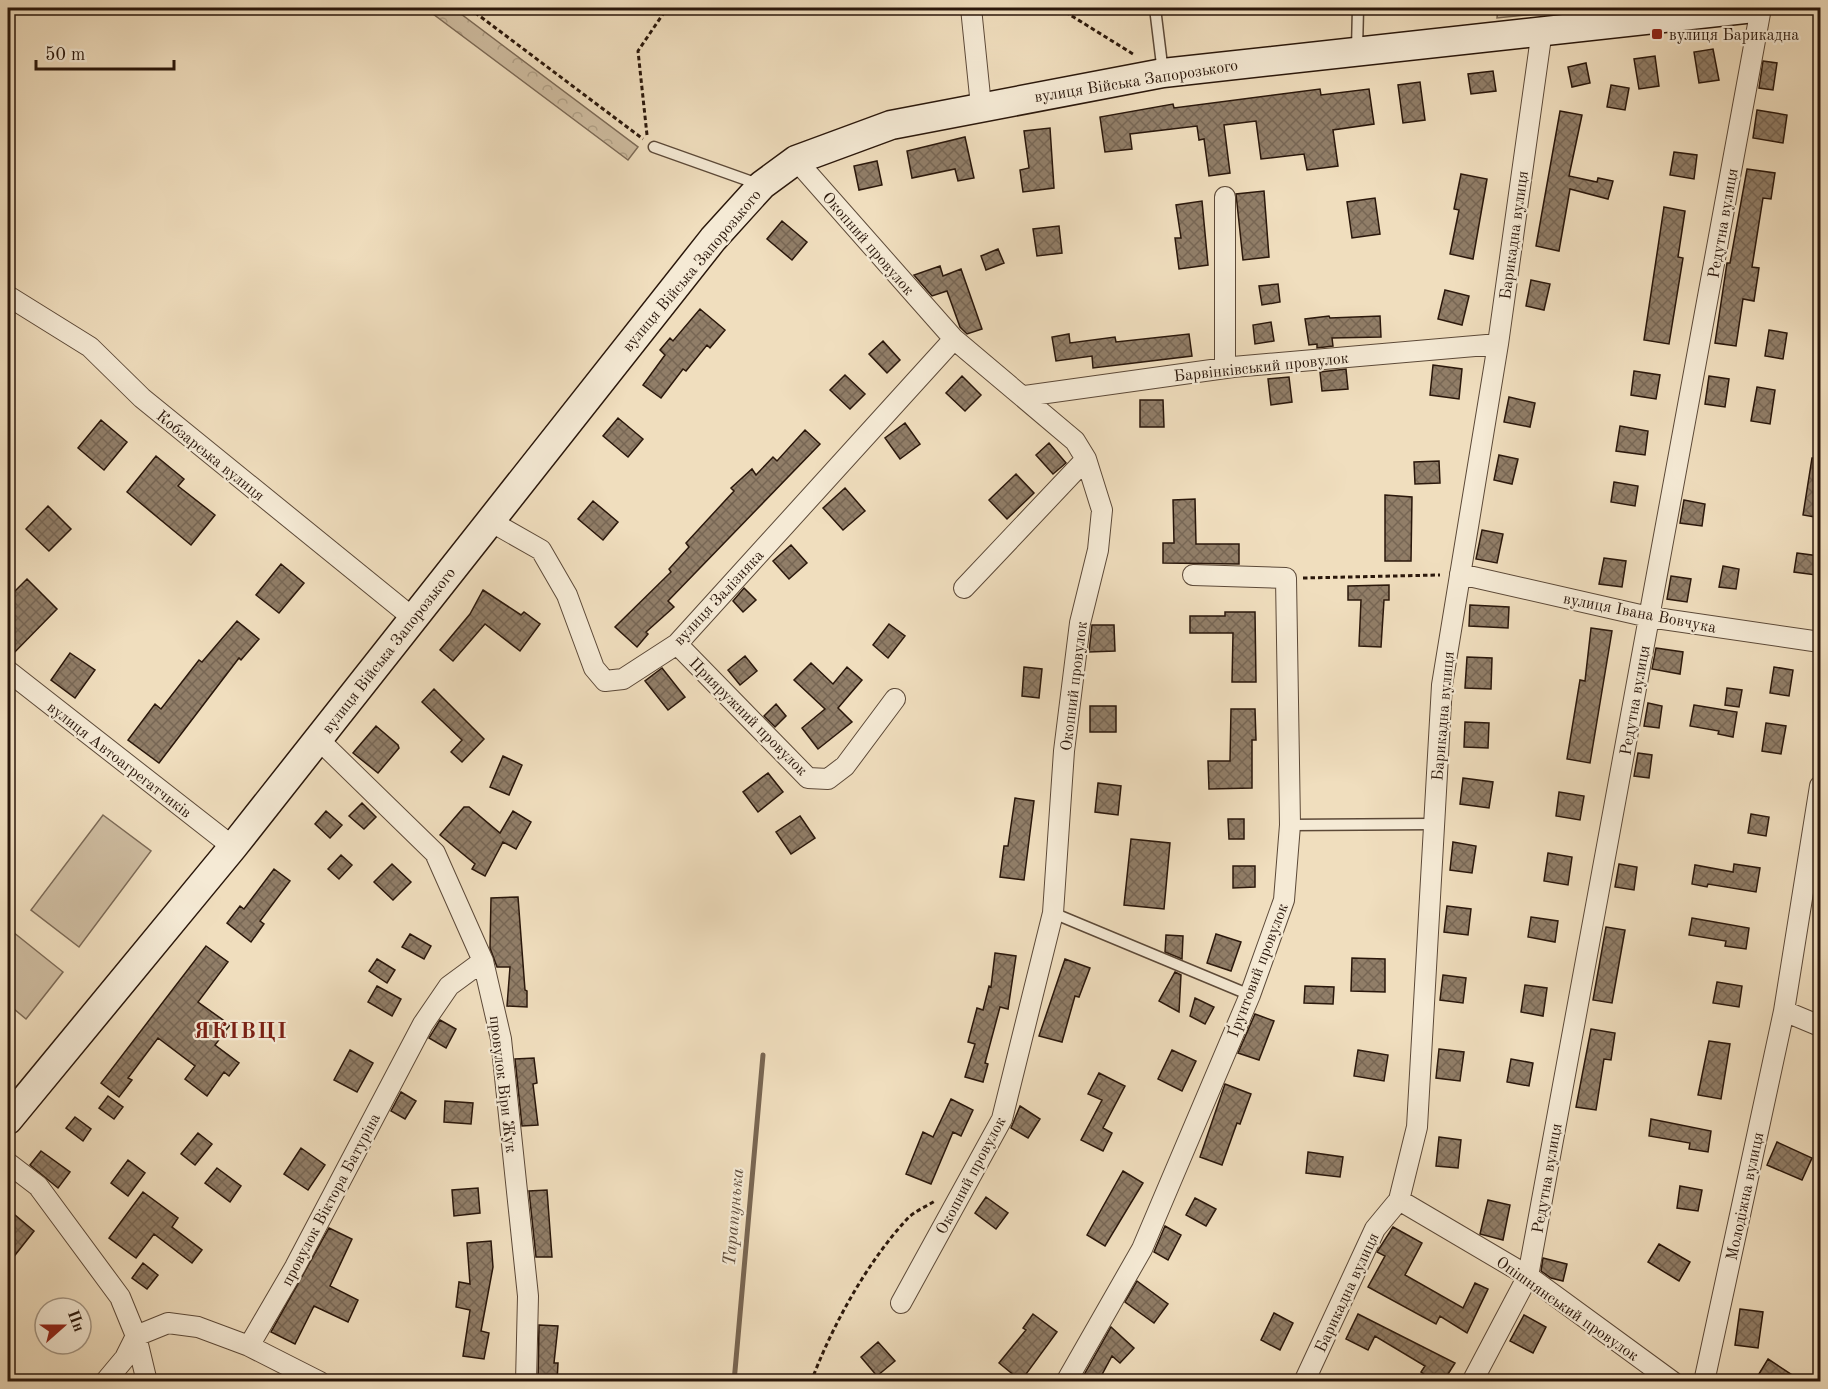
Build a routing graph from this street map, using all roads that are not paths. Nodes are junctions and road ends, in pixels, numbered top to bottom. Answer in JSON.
{"nodes":[{"id":1,"x":971,"y":8,"type":"edge"},
{"id":2,"x":1155,"y":8,"type":"edge"},
{"id":3,"x":1358,"y":8,"type":"edge"},
{"id":4,"x":1754,"y":8,"type":"edge"},
{"id":5,"x":1761,"y":8,"type":"edge"},
{"id":6,"x":1632,"y":14,"type":"edge"},
{"id":7,"x":1542,"y":30,"type":"junction"},
{"id":8,"x":1357,"y":50,"type":"junction"},
{"id":9,"x":1162,"y":73,"type":"junction"},
{"id":10,"x":981,"y":106,"type":"junction"},
{"id":11,"x":654,"y":147,"type":"dead end"},
{"id":12,"x":796,"y":160,"type":"junction"},
{"id":13,"x":762,"y":185,"type":"junction"},
{"id":14,"x":1225,"y":197,"type":"dead end"},
{"id":15,"x":8,"y":296,"type":"edge"},
{"id":16,"x":954,"y":339,"type":"junction"},
{"id":17,"x":1498,"y":344,"type":"junction"},
{"id":18,"x":1225,"y":368,"type":"junction"},
{"id":19,"x":1025,"y":396,"type":"junction"},
{"id":20,"x":1086,"y":459,"type":"junction"},
{"id":21,"x":490,"y":521,"type":"junction"},
{"id":22,"x":1460,"y":574,"type":"junction"},
{"id":23,"x":1193,"y":575,"type":"dead end"},
{"id":24,"x":964,"y":588,"type":"dead end"},
{"id":25,"x":1649,"y":617,"type":"junction"},
{"id":26,"x":413,"y":618,"type":"junction"},
{"id":27,"x":1821,"y":642,"type":"edge"},
{"id":28,"x":677,"y":644,"type":"junction"},
{"id":29,"x":8,"y":671,"type":"edge"},
{"id":30,"x":895,"y":699,"type":"dead end"},
{"id":31,"x":318,"y":739,"type":"junction"},
{"id":32,"x":1821,"y":786,"type":"edge"},
{"id":33,"x":1819,"y":808,"type":"edge"},
{"id":34,"x":1433,"y":824,"type":"junction"},
{"id":35,"x":1290,"y":825,"type":"junction"},
{"id":36,"x":233,"y":847,"type":"junction"},
{"id":37,"x":1053,"y":912,"type":"junction"},
{"id":38,"x":483,"y":961,"type":"junction"},
{"id":39,"x":1250,"y":995,"type":"junction"},
{"id":40,"x":1784,"y":1011,"type":"junction"},
{"id":41,"x":1821,"y":1026,"type":"edge"},
{"id":42,"x":8,"y":1120,"type":"edge"},
{"id":43,"x":8,"y":1162,"type":"edge"},
{"id":44,"x":1399,"y":1200,"type":"junction"},
{"id":45,"x":1528,"y":1276,"type":"junction"},
{"id":46,"x":901,"y":1303,"type":"dead end"},
{"id":47,"x":136,"y":1336,"type":"junction"},
{"id":48,"x":249,"y":1346,"type":"junction"},
{"id":49,"x":105,"y":1382,"type":"edge"},
{"id":50,"x":147,"y":1382,"type":"edge"},
{"id":51,"x":320,"y":1382,"type":"edge"},
{"id":52,"x":526,"y":1382,"type":"edge"},
{"id":53,"x":1066,"y":1382,"type":"edge"},
{"id":54,"x":1304,"y":1382,"type":"edge"},
{"id":55,"x":1472,"y":1382,"type":"edge"},
{"id":56,"x":1673,"y":1382,"type":"edge"},
{"id":57,"x":1704,"y":1382,"type":"edge"}],
"edges":[{"from":1,"to":10,"type":"street"},
{"from":2,"to":9,"type":"lane"},
{"from":3,"to":8,"type":"lane"},
{"from":4,"to":6,"type":"street","name":"вулиця Війська Запорозького"},
{"from":5,"to":25,"type":"street","name":"Редутна вулиця"},
{"from":6,"to":7,"type":"street","name":"вулиця Війська Запорозького"},
{"from":7,"to":8,"type":"street","name":"вулиця Війська Запорозького"},
{"from":7,"to":17,"type":"street","name":"Барикадна вулиця"},
{"from":8,"to":9,"type":"street","name":"вулиця Війська Запорозького"},
{"from":9,"to":10,"type":"street","name":"вулиця Війська Запорозького"},
{"from":10,"to":12,"type":"street","name":"вулиця Війська Запорозького"},
{"from":11,"to":13,"type":"lane"},
{"from":12,"to":13,"type":"street","name":"вулиця Війська Запорозького"},
{"from":12,"to":16,"type":"street","name":"Окопний провулок"},
{"from":13,"to":21,"type":"street","name":"вулиця Війська Запорозького"},
{"from":14,"to":18,"type":"street"},
{"from":15,"to":26,"type":"street","name":"Кобзарська вулиця"},
{"from":16,"to":19,"type":"street","name":"Окопний провулок"},
{"from":16,"to":28,"type":"street","name":"вулиця Залізняка"},
{"from":17,"to":18,"type":"street","name":"Барвінківський провулок"},
{"from":17,"to":22,"type":"street","name":"Барикадна вулиця"},
{"from":18,"to":19,"type":"street","name":"Барвінківський провулок"},
{"from":19,"to":20,"type":"street","name":"Окопний провулок"},
{"from":20,"to":24,"type":"street"},
{"from":20,"to":37,"type":"street","name":"Окопний провулок"},
{"from":21,"to":26,"type":"street","name":"вулиця Війська Запорозького"},
{"from":21,"to":28,"type":"street","name":"вулиця Залізняка"},
{"from":22,"to":25,"type":"street","name":"вулиця Івана Вовчука"},
{"from":22,"to":34,"type":"street","name":"Барикадна вулиця"},
{"from":23,"to":35,"type":"street","name":"Ґрунтовий провулок"},
{"from":25,"to":27,"type":"street","name":"вулиця Івана Вовчука"},
{"from":25,"to":45,"type":"street","name":"Редутна вулиця"},
{"from":26,"to":31,"type":"street","name":"вулиця Війська Запорозького"},
{"from":28,"to":30,"type":"street","name":"Прияружний провулок"},
{"from":29,"to":36,"type":"street","name":"вулиця Автоагрегатчиків"},
{"from":31,"to":36,"type":"street","name":"вулиця Війська Запорозького"},
{"from":31,"to":38,"type":"street","name":"провулок Віри Жук"},
{"from":32,"to":33,"type":"street","name":"Молодіжна вулиця"},
{"from":33,"to":40,"type":"street","name":"Молодіжна вулиця"},
{"from":34,"to":35,"type":"lane"},
{"from":34,"to":44,"type":"street","name":"Барикадна вулиця"},
{"from":35,"to":39,"type":"street","name":"Ґрунтовий провулок"},
{"from":36,"to":42,"type":"street","name":"вулиця Війська Запорозького"},
{"from":37,"to":39,"type":"lane"},
{"from":37,"to":46,"type":"street","name":"Окопний провулок"},
{"from":38,"to":48,"type":"street","name":"провулок Віктора Батуріна"},
{"from":38,"to":52,"type":"street","name":"провулок Віри Жук"},
{"from":39,"to":53,"type":"street","name":"Ґрунтовий провулок"},
{"from":40,"to":41,"type":"street"},
{"from":40,"to":57,"type":"street","name":"Молодіжна вулиця"},
{"from":43,"to":47,"type":"street"},
{"from":44,"to":45,"type":"street","name":"Опішнянський провулок"},
{"from":44,"to":54,"type":"street","name":"Барикадна вулиця"},
{"from":45,"to":55,"type":"street","name":"Редутна вулиця"},
{"from":45,"to":56,"type":"street","name":"Опішнянський провулок"},
{"from":47,"to":48,"type":"street"},
{"from":47,"to":49,"type":"street"},
{"from":47,"to":50,"type":"street"},
{"from":48,"to":51,"type":"street"}]}
